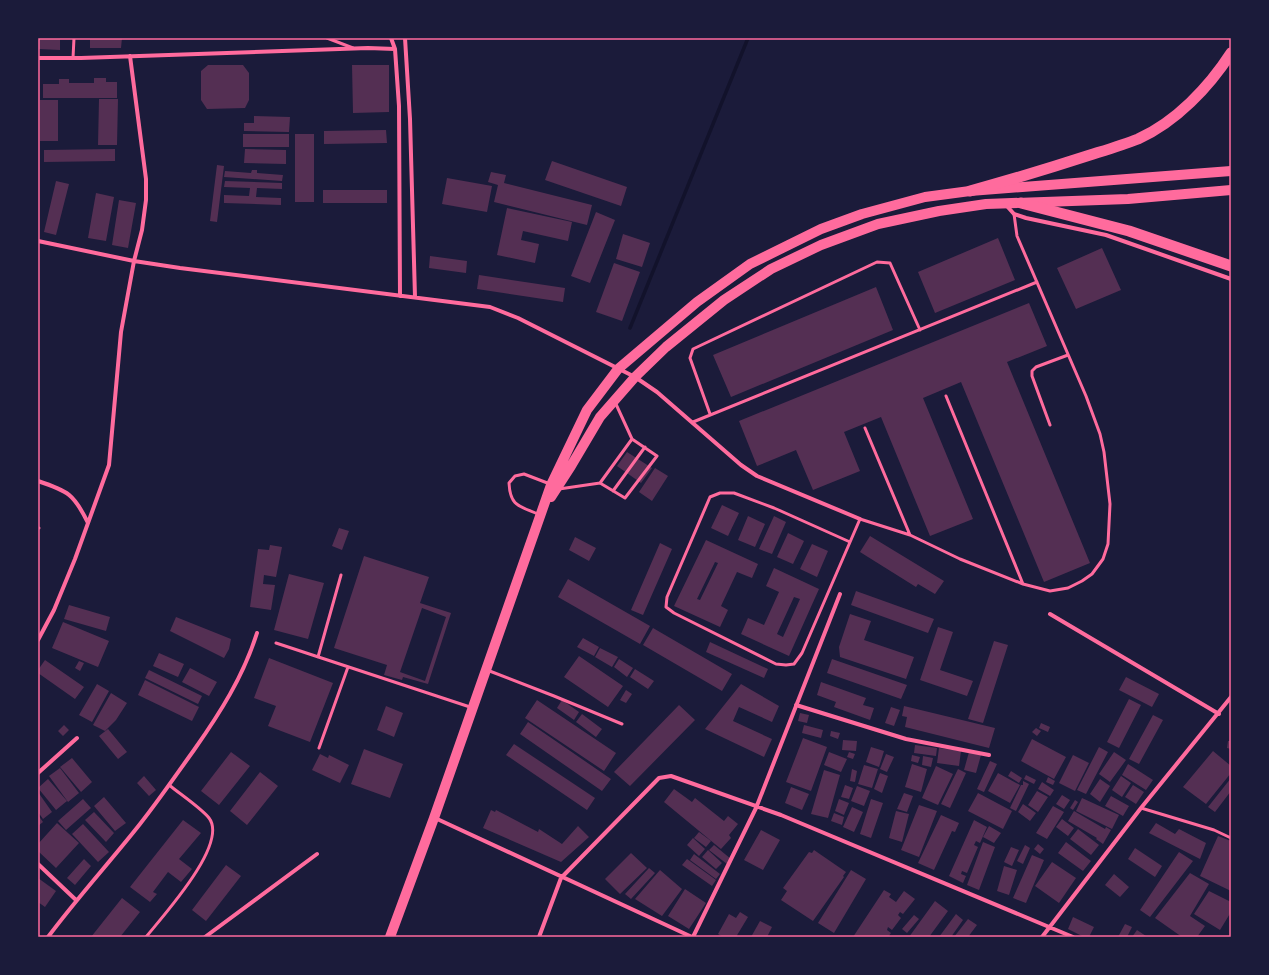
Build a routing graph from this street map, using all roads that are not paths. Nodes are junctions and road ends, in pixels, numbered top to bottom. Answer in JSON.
{"nodes":[{"id":1,"x":74,"y":38,"type":"edge"},
{"id":2,"x":328,"y":38,"type":"edge"},
{"id":3,"x":391,"y":38,"type":"edge"},
{"id":4,"x":404,"y":38,"type":"edge"},
{"id":5,"x":355,"y":49,"type":"junction"},
{"id":6,"x":395,"y":49,"type":"junction"},
{"id":7,"x":1231,"y":53,"type":"edge"},
{"id":8,"x":130,"y":56,"type":"junction"},
{"id":9,"x":38,"y":58,"type":"edge"},
{"id":10,"x":73,"y":58,"type":"junction"},
{"id":11,"x":1231,"y":171,"type":"edge"},
{"id":12,"x":1231,"y":190,"type":"edge"},
{"id":13,"x":970,"y":191,"type":"junction"},
{"id":14,"x":1021,"y":203,"type":"junction"},
{"id":15,"x":1004,"y":204,"type":"junction"},
{"id":16,"x":1014,"y":214,"type":"junction"},
{"id":17,"x":38,"y":241,"type":"edge"},
{"id":18,"x":134,"y":261,"type":"junction"},
{"id":19,"x":1231,"y":266,"type":"edge"},
{"id":20,"x":1231,"y":279,"type":"edge"},
{"id":21,"x":1037,"y":282,"type":"junction"},
{"id":22,"x":400,"y":296,"type":"junction"},
{"id":23,"x":415,"y":297,"type":"junction"},
{"id":24,"x":920,"y":330,"type":"junction"},
{"id":25,"x":1068,"y":355,"type":"junction"},
{"id":26,"x":618,"y":368,"type":"junction"},
{"id":27,"x":635,"y":377,"type":"junction"},
{"id":28,"x":946,"y":396,"type":"dead end"},
{"id":29,"x":614,"y":400,"type":"junction"},
{"id":30,"x":710,"y":414,"type":"junction"},
{"id":31,"x":693,"y":422,"type":"junction"},
{"id":32,"x":1050,"y":425,"type":"dead end"},
{"id":33,"x":866,"y":428,"type":"dead end"},
{"id":34,"x":632,"y":439,"type":"junction"},
{"id":35,"x":645,"y":447,"type":"junction"},
{"id":36,"x":38,"y":481,"type":"edge"},
{"id":37,"x":600,"y":483,"type":"junction"},
{"id":38,"x":553,"y":487,"type":"junction"},
{"id":39,"x":613,"y":491,"type":"junction"},
{"id":40,"x":541,"y":516,"type":"junction"},
{"id":41,"x":860,"y":519,"type":"junction"},
{"id":42,"x":88,"y":524,"type":"junction"},
{"id":43,"x":910,"y":535,"type":"junction"},
{"id":44,"x":850,"y":542,"type":"junction"},
{"id":45,"x":341,"y":575,"type":"dead end"},
{"id":46,"x":1023,"y":584,"type":"junction"},
{"id":47,"x":840,"y":594,"type":"dead end"},
{"id":48,"x":1050,"y":614,"type":"dead end"},
{"id":49,"x":257,"y":633,"type":"dead end"},
{"id":50,"x":38,"y":640,"type":"edge"},
{"id":51,"x":276,"y":643,"type":"dead end"},
{"id":52,"x":318,"y":657,"type":"junction"},
{"id":53,"x":348,"y":667,"type":"junction"},
{"id":54,"x":486,"y":670,"type":"junction"},
{"id":55,"x":1231,"y":697,"type":"edge"},
{"id":56,"x":796,"y":705,"type":"junction"},
{"id":57,"x":472,"y":707,"type":"junction"},
{"id":58,"x":1219,"y":714,"type":"junction"},
{"id":59,"x":622,"y":724,"type":"dead end"},
{"id":60,"x":77,"y":738,"type":"dead end"},
{"id":61,"x":319,"y":748,"type":"dead end"},
{"id":62,"x":990,"y":756,"type":"dead end"},
{"id":63,"x":38,"y":773,"type":"edge"},
{"id":64,"x":169,"y":785,"type":"junction"},
{"id":65,"x":756,"y":808,"type":"junction"},
{"id":66,"x":1141,"y":808,"type":"junction"},
{"id":67,"x":434,"y":818,"type":"junction"},
{"id":68,"x":1231,"y":838,"type":"edge"},
{"id":69,"x":317,"y":854,"type":"dead end"},
{"id":70,"x":38,"y":864,"type":"edge"},
{"id":71,"x":561,"y":878,"type":"junction"},
{"id":72,"x":76,"y":900,"type":"junction"},
{"id":73,"x":1050,"y":927,"type":"junction"},
{"id":74,"x":48,"y":937,"type":"edge"},
{"id":75,"x":146,"y":937,"type":"edge"},
{"id":76,"x":205,"y":937,"type":"edge"},
{"id":77,"x":390,"y":937,"type":"edge"},
{"id":78,"x":539,"y":937,"type":"edge"},
{"id":79,"x":693,"y":937,"type":"edge"},
{"id":80,"x":1042,"y":937,"type":"edge"},
{"id":81,"x":1073,"y":937,"type":"edge"}],
"edges":[{"from":1,"to":10,"type":"lane"},
{"from":2,"to":5,"type":"lane"},
{"from":3,"to":6,"type":"street"},
{"from":4,"to":23,"type":"street"},
{"from":5,"to":6,"type":"street"},
{"from":5,"to":8,"type":"street"},
{"from":6,"to":22,"type":"street"},
{"from":7,"to":13,"type":"highway"},
{"from":8,"to":10,"type":"street"},
{"from":8,"to":18,"type":"street"},
{"from":9,"to":10,"type":"street"},
{"from":11,"to":13,"type":"main road"},
{"from":12,"to":14,"type":"main road"},
{"from":13,"to":26,"type":"main road"},
{"from":14,"to":15,"type":"main road"},
{"from":14,"to":19,"type":"highway"},
{"from":15,"to":16,"type":"street"},
{"from":15,"to":27,"type":"main road"},
{"from":16,"to":20,"type":"street"},
{"from":16,"to":21,"type":"lane"},
{"from":17,"to":18,"type":"street"},
{"from":18,"to":22,"type":"street"},
{"from":18,"to":42,"type":"street"},
{"from":21,"to":24,"type":"lane"},
{"from":21,"to":25,"type":"lane"},
{"from":22,"to":23,"type":"street"},
{"from":23,"to":26,"type":"street"},
{"from":24,"to":30,"type":"lane"},
{"from":24,"to":30,"type":"lane"},
{"from":25,"to":32,"type":"lane"},
{"from":25,"to":46,"type":"lane"},
{"from":26,"to":27,"type":"street"},
{"from":26,"to":38,"type":"main road"},
{"from":27,"to":29,"type":"main road"},
{"from":27,"to":31,"type":"street"},
{"from":28,"to":46,"type":"lane"},
{"from":29,"to":34,"type":"lane"},
{"from":29,"to":38,"type":"main road"},
{"from":30,"to":31,"type":"lane"},
{"from":31,"to":41,"type":"street"},
{"from":33,"to":43,"type":"lane"},
{"from":34,"to":35,"type":"lane"},
{"from":34,"to":37,"type":"lane"},
{"from":35,"to":39,"type":"lane"},
{"from":35,"to":39,"type":"lane"},
{"from":36,"to":42,"type":"street"},
{"from":37,"to":38,"type":"lane"},
{"from":37,"to":39,"type":"lane"},
{"from":38,"to":40,"type":"main road"},
{"from":38,"to":40,"type":"lane"},
{"from":40,"to":54,"type":"main road"},
{"from":41,"to":43,"type":"lane"},
{"from":41,"to":44,"type":"lane"},
{"from":42,"to":50,"type":"street"},
{"from":43,"to":46,"type":"lane"},
{"from":44,"to":44,"type":"lane"},
{"from":45,"to":52,"type":"lane"},
{"from":47,"to":56,"type":"street"},
{"from":48,"to":58,"type":"street"},
{"from":49,"to":64,"type":"street"},
{"from":51,"to":52,"type":"lane"},
{"from":52,"to":53,"type":"lane"},
{"from":53,"to":57,"type":"lane"},
{"from":53,"to":61,"type":"lane"},
{"from":54,"to":57,"type":"main road"},
{"from":54,"to":59,"type":"lane"},
{"from":55,"to":58,"type":"street"},
{"from":56,"to":62,"type":"street"},
{"from":56,"to":65,"type":"street"},
{"from":57,"to":67,"type":"main road"},
{"from":58,"to":66,"type":"street"},
{"from":60,"to":63,"type":"street"},
{"from":64,"to":72,"type":"street"},
{"from":64,"to":75,"type":"lane"},
{"from":65,"to":71,"type":"street"},
{"from":65,"to":73,"type":"street"},
{"from":65,"to":79,"type":"street"},
{"from":66,"to":68,"type":"lane"},
{"from":66,"to":73,"type":"street"},
{"from":67,"to":71,"type":"street"},
{"from":67,"to":77,"type":"main road"},
{"from":69,"to":76,"type":"street"},
{"from":70,"to":72,"type":"street"},
{"from":71,"to":78,"type":"street"},
{"from":71,"to":79,"type":"street"},
{"from":72,"to":74,"type":"street"},
{"from":73,"to":80,"type":"street"},
{"from":73,"to":81,"type":"street"}]}
